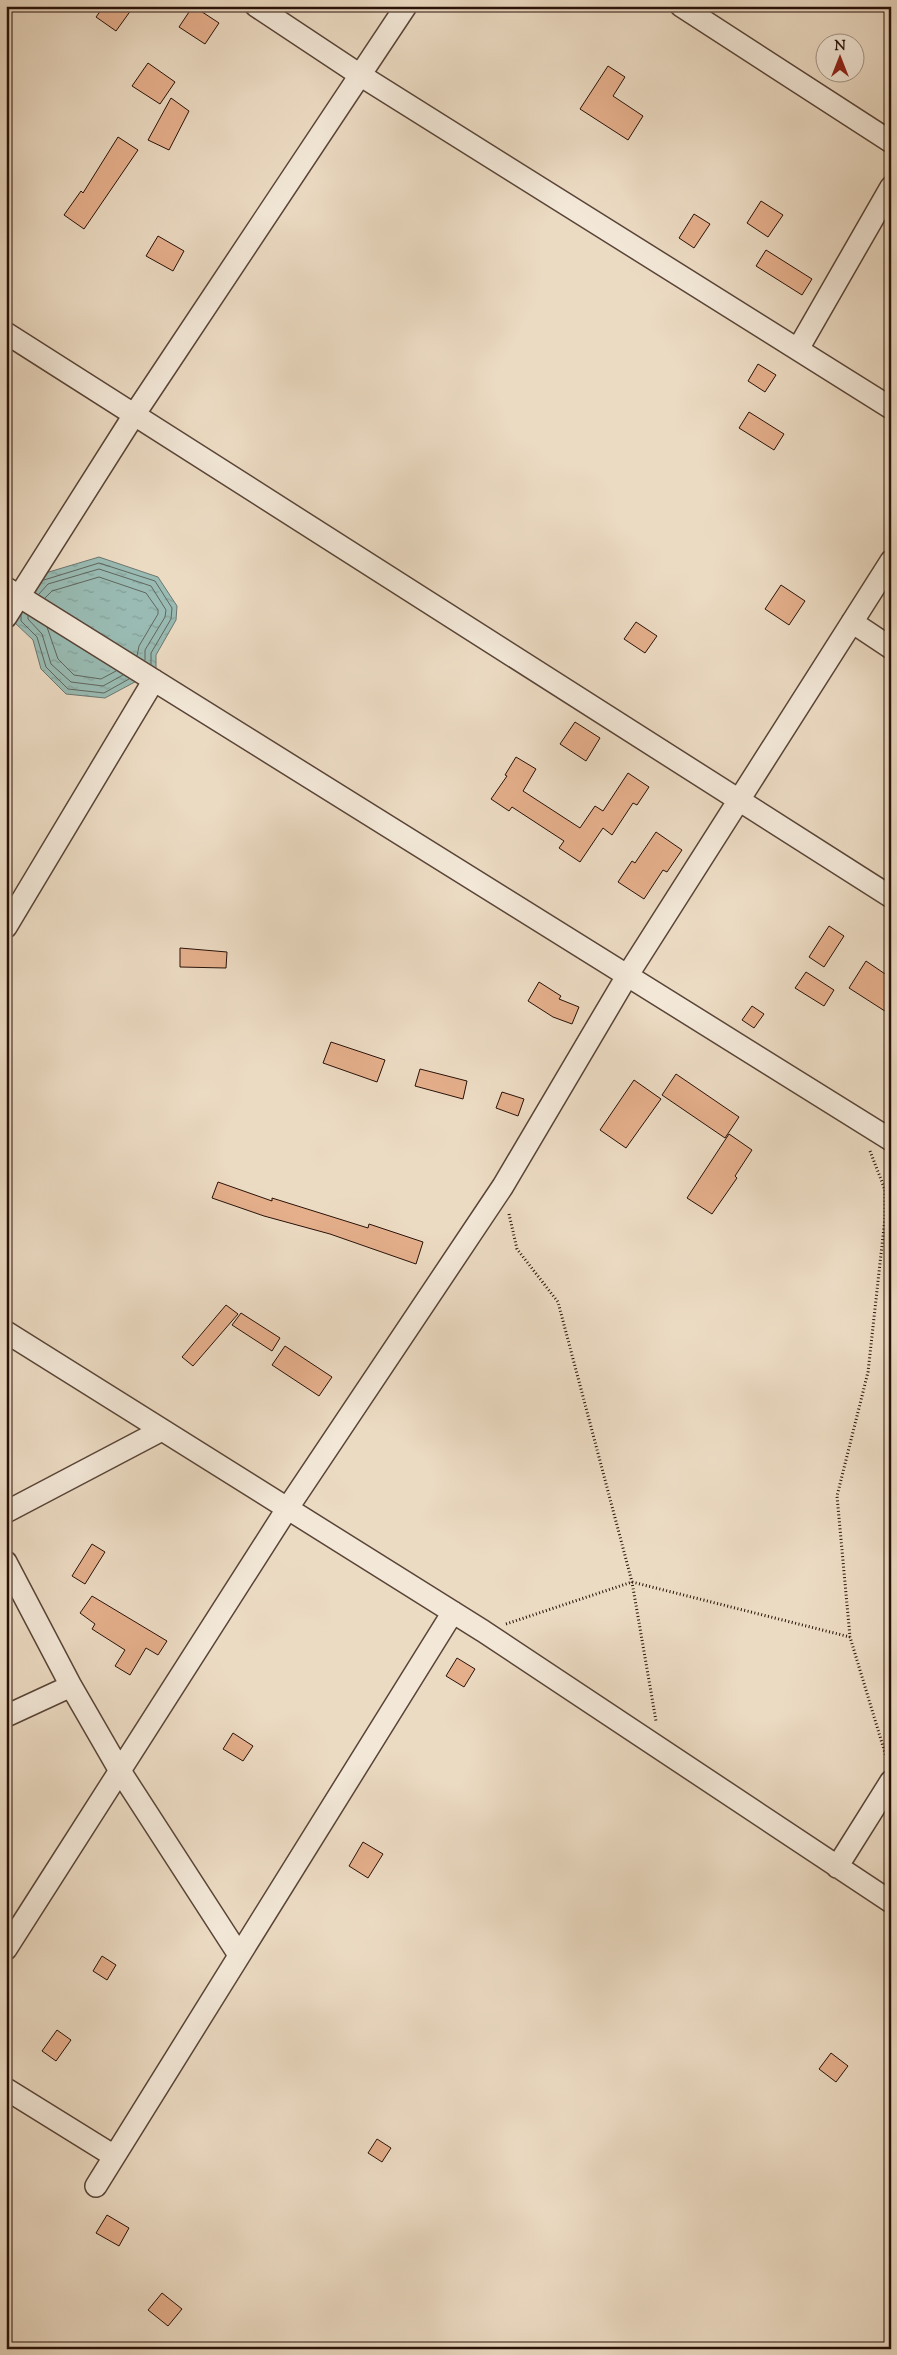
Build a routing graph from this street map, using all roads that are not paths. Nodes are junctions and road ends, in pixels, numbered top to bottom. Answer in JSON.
{"nodes":[{"id":1,"x":256,"y":6,"type":"edge"},
{"id":2,"x":406,"y":6,"type":"edge"},
{"id":3,"x":681,"y":6,"type":"edge"},
{"id":4,"x":360,"y":75,"type":"junction"},
{"id":5,"x":891,"y":142,"type":"edge"},
{"id":6,"x":891,"y":187,"type":"edge"},
{"id":7,"x":6,"y":333,"type":"edge"},
{"id":8,"x":798,"y":349,"type":"junction"},
{"id":9,"x":891,"y":408,"type":"edge"},
{"id":10,"x":134,"y":414,"type":"junction"},
{"id":11,"x":891,"y":561,"type":"edge"},
{"id":12,"x":13,"y":592,"type":"edge"},
{"id":13,"x":6,"y":617,"type":"edge"},
{"id":14,"x":852,"y":622,"type":"junction"},
{"id":15,"x":891,"y":648,"type":"edge"},
{"id":16,"x":154,"y":680,"type":"junction"},
{"id":17,"x":738,"y":800,"type":"junction"},
{"id":18,"x":891,"y":898,"type":"edge"},
{"id":19,"x":6,"y":927,"type":"edge"},
{"id":20,"x":627,"y":976,"type":"junction"},
{"id":21,"x":891,"y":1140,"type":"edge"},
{"id":22,"x":6,"y":1332,"type":"edge"},
{"id":23,"x":162,"y":1430,"type":"junction"},
{"id":24,"x":286,"y":1509,"type":"junction"},
{"id":25,"x":6,"y":1512,"type":"edge"},
{"id":26,"x":6,"y":1562,"type":"edge"},
{"id":27,"x":453,"y":1612,"type":"junction"},
{"id":28,"x":71,"y":1686,"type":"junction"},
{"id":29,"x":6,"y":1716,"type":"edge"},
{"id":30,"x":120,"y":1770,"type":"junction"},
{"id":31,"x":891,"y":1781,"type":"edge"},
{"id":32,"x":837,"y":1867,"type":"junction"},
{"id":33,"x":891,"y":1902,"type":"edge"},
{"id":34,"x":6,"y":1949,"type":"edge"},
{"id":35,"x":239,"y":1955,"type":"junction"},
{"id":36,"x":6,"y":2089,"type":"edge"},
{"id":37,"x":114,"y":2156,"type":"junction"},
{"id":38,"x":96,"y":2186,"type":"dead end"}],
"edges":[{"from":1,"to":4,"type":"street"},
{"from":2,"to":4,"type":"street"},
{"from":3,"to":5,"type":"street"},
{"from":4,"to":8,"type":"street"},
{"from":4,"to":10,"type":"street"},
{"from":6,"to":8,"type":"street"},
{"from":7,"to":10,"type":"street"},
{"from":8,"to":9,"type":"street"},
{"from":10,"to":12,"type":"street"},
{"from":10,"to":17,"type":"street"},
{"from":11,"to":14,"type":"street"},
{"from":12,"to":13,"type":"street"},
{"from":12,"to":16,"type":"street"},
{"from":14,"to":15,"type":"street"},
{"from":14,"to":17,"type":"street"},
{"from":16,"to":19,"type":"street"},
{"from":16,"to":20,"type":"street"},
{"from":17,"to":18,"type":"street"},
{"from":17,"to":20,"type":"street"},
{"from":20,"to":21,"type":"street"},
{"from":20,"to":24,"type":"street"},
{"from":22,"to":23,"type":"street"},
{"from":23,"to":24,"type":"street"},
{"from":23,"to":25,"type":"street"},
{"from":24,"to":27,"type":"street"},
{"from":24,"to":30,"type":"street"},
{"from":26,"to":28,"type":"street"},
{"from":27,"to":32,"type":"street"},
{"from":27,"to":35,"type":"street"},
{"from":28,"to":29,"type":"street"},
{"from":28,"to":30,"type":"street"},
{"from":30,"to":34,"type":"street"},
{"from":30,"to":35,"type":"street"},
{"from":31,"to":32,"type":"street"},
{"from":32,"to":33,"type":"street"},
{"from":35,"to":37,"type":"street"},
{"from":36,"to":37,"type":"street"},
{"from":37,"to":38,"type":"street"}]}
